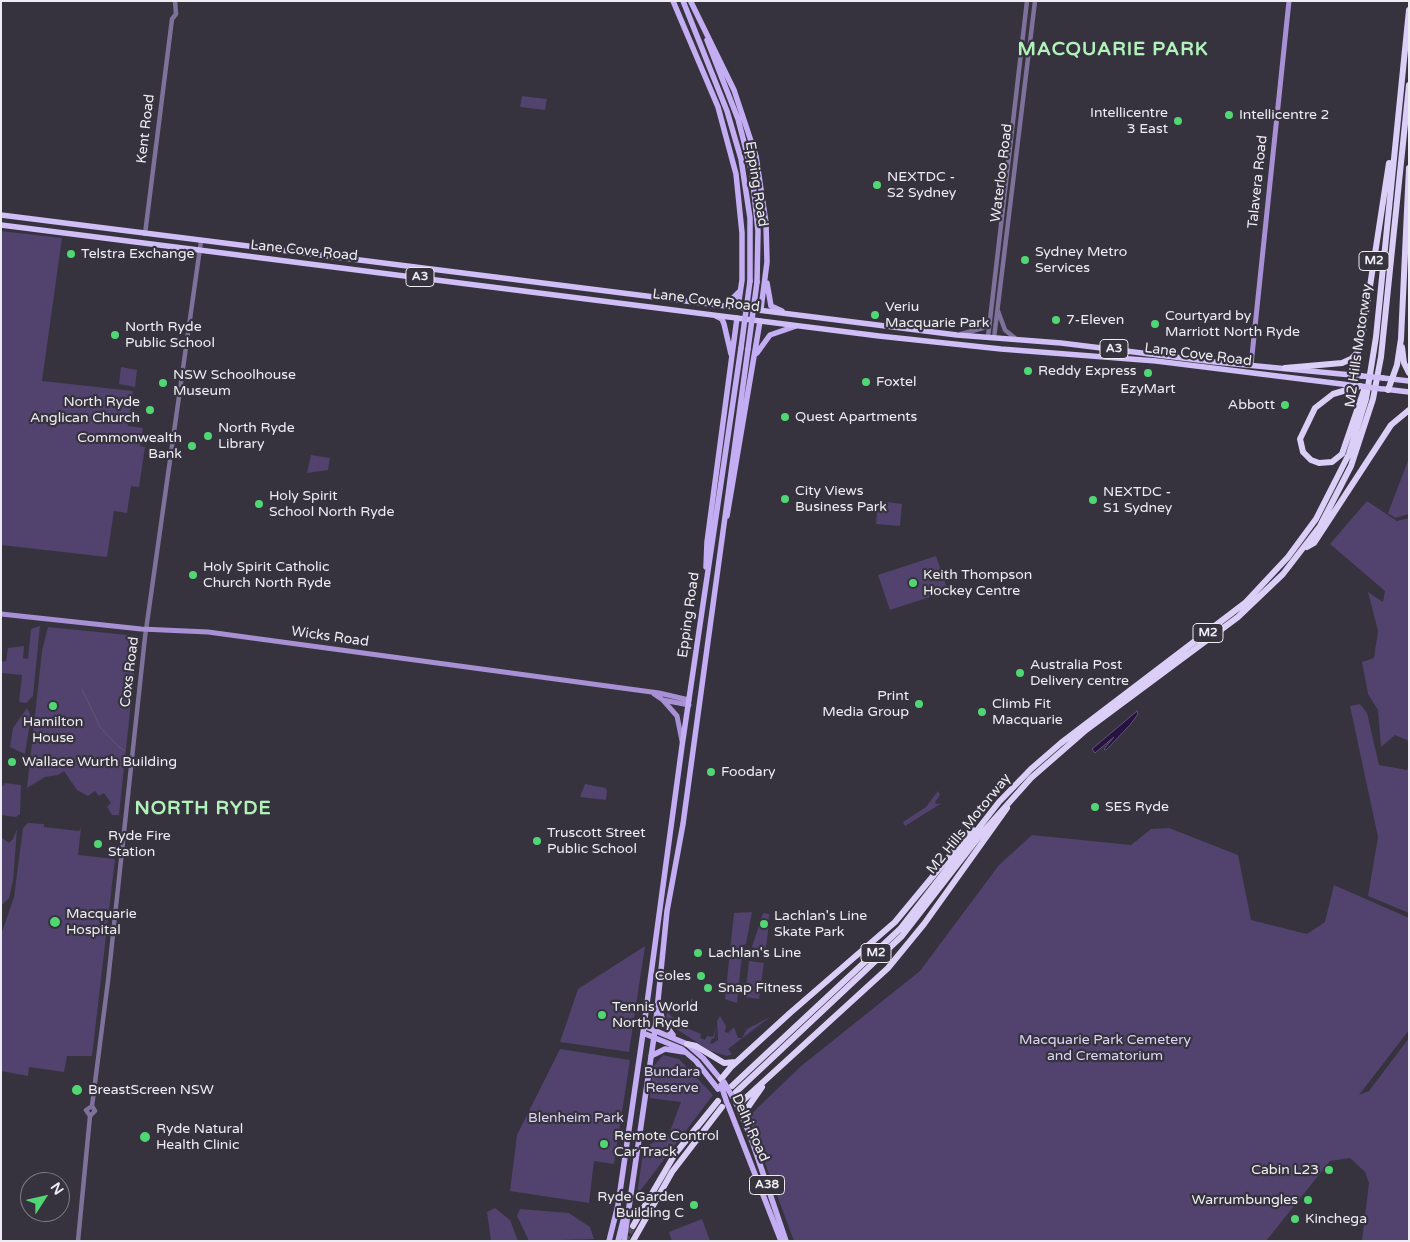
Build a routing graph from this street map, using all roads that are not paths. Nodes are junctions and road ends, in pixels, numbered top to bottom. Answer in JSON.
{"nodes":[{"id":1,"x":175,"y":1,"type":"edge"},
{"id":2,"x":674,"y":1,"type":"edge"},
{"id":3,"x":683,"y":1,"type":"edge"},
{"id":4,"x":691,"y":1,"type":"edge"},
{"id":5,"x":1027,"y":1,"type":"edge"},
{"id":6,"x":1035,"y":1,"type":"edge"},
{"id":7,"x":1289,"y":1,"type":"edge"},
{"id":8,"x":1409,"y":10,"type":"edge"},
{"id":9,"x":1409,"y":84,"type":"edge"},
{"id":10,"x":1400,"y":93,"type":"junction"},
{"id":11,"x":1409,"y":168,"type":"edge"},
{"id":12,"x":1,"y":216,"type":"edge"},
{"id":13,"x":29,"y":219,"type":"junction"},
{"id":14,"x":1,"y":226,"type":"edge"},
{"id":15,"x":28,"y":229,"type":"junction"},
{"id":16,"x":145,"y":234,"type":"junction"},
{"id":17,"x":202,"y":241,"type":"junction"},
{"id":18,"x":144,"y":245,"type":"junction"},
{"id":19,"x":200,"y":252,"type":"junction"},
{"id":20,"x":766,"y":274,"type":"junction"},
{"id":21,"x":742,"y":280,"type":"junction"},
{"id":22,"x":764,"y":286,"type":"junction"},
{"id":23,"x":740,"y":290,"type":"junction"},
{"id":24,"x":726,"y":305,"type":"junction"},
{"id":25,"x":738,"y":306,"type":"junction"},
{"id":26,"x":998,"y":307,"type":"junction"},
{"id":27,"x":761,"y":309,"type":"junction"},
{"id":28,"x":783,"y":312,"type":"junction"},
{"id":29,"x":716,"y":316,"type":"junction"},
{"id":30,"x":737,"y":318,"type":"junction"},
{"id":31,"x":990,"y":320,"type":"junction"},
{"id":32,"x":760,"y":321,"type":"junction"},
{"id":33,"x":796,"y":326,"type":"junction"},
{"id":34,"x":957,"y":335,"type":"junction"},
{"id":35,"x":991,"y":338,"type":"junction"},
{"id":36,"x":1401,"y":338,"type":"junction"},
{"id":37,"x":734,"y":340,"type":"junction"},
{"id":38,"x":1019,"y":340,"type":"junction"},
{"id":39,"x":756,"y":348,"type":"junction"},
{"id":40,"x":990,"y":348,"type":"junction"},
{"id":41,"x":732,"y":358,"type":"junction"},
{"id":42,"x":754,"y":360,"type":"junction"},
{"id":43,"x":1250,"y":365,"type":"junction"},
{"id":44,"x":1285,"y":368,"type":"junction"},
{"id":45,"x":1250,"y":374,"type":"junction"},
{"id":46,"x":1409,"y":374,"type":"edge"},
{"id":47,"x":1370,"y":376,"type":"junction"},
{"id":48,"x":1392,"y":379,"type":"junction"},
{"id":49,"x":1409,"y":381,"type":"edge"},
{"id":50,"x":1360,"y":386,"type":"junction"},
{"id":51,"x":1385,"y":389,"type":"junction"},
{"id":52,"x":1409,"y":392,"type":"edge"},
{"id":53,"x":1409,"y":410,"type":"edge"},
{"id":54,"x":1304,"y":549,"type":"junction"},
{"id":55,"x":719,"y":552,"type":"junction"},
{"id":56,"x":706,"y":591,"type":"junction"},
{"id":57,"x":1,"y":614,"type":"edge"},
{"id":58,"x":147,"y":629,"type":"junction"},
{"id":59,"x":654,"y":694,"type":"junction"},
{"id":60,"x":663,"y":700,"type":"junction"},
{"id":61,"x":689,"y":703,"type":"junction"},
{"id":62,"x":699,"y":705,"type":"junction"},
{"id":63,"x":1064,"y":744,"type":"junction"},
{"id":64,"x":682,"y":746,"type":"junction"},
{"id":65,"x":1047,"y":758,"type":"junction"},
{"id":66,"x":1013,"y":796,"type":"junction"},
{"id":67,"x":999,"y":802,"type":"junction"},
{"id":68,"x":657,"y":999,"type":"junction"},
{"id":69,"x":644,"y":1030,"type":"junction"},
{"id":70,"x":654,"y":1033,"type":"junction"},
{"id":71,"x":676,"y":1037,"type":"junction"},
{"id":72,"x":687,"y":1044,"type":"junction"},
{"id":73,"x":686,"y":1052,"type":"junction"},
{"id":74,"x":651,"y":1057,"type":"junction"},
{"id":75,"x":738,"y":1061,"type":"junction"},
{"id":76,"x":783,"y":1064,"type":"junction"},
{"id":77,"x":721,"y":1084,"type":"junction"},
{"id":78,"x":729,"y":1105,"type":"junction"},
{"id":79,"x":744,"y":1118,"type":"junction"},
{"id":80,"x":630,"y":1191,"type":"junction"},
{"id":81,"x":630,"y":1225,"type":"junction"},
{"id":82,"x":612,"y":1231,"type":"junction"},
{"id":83,"x":78,"y":1241,"type":"edge"},
{"id":84,"x":604,"y":1241,"type":"edge"},
{"id":85,"x":609,"y":1241,"type":"edge"},
{"id":86,"x":618,"y":1241,"type":"edge"},
{"id":87,"x":624,"y":1241,"type":"edge"},
{"id":88,"x":633,"y":1241,"type":"edge"},
{"id":89,"x":781,"y":1241,"type":"edge"},
{"id":90,"x":786,"y":1241,"type":"edge"}],
"edges":[{"from":1,"to":16,"type":"street","name":"Kent Road"},
{"from":2,"to":21,"type":"main road"},
{"from":3,"to":56,"type":"main road","name":"Epping Road","bridge":true},
{"from":4,"to":20,"type":"main road"},
{"from":4,"to":55,"type":"main road","name":"Epping Road","bridge":true},
{"from":5,"to":31,"type":"street","name":"Waterloo Road"},
{"from":6,"to":26,"type":"street","name":"Waterloo Road"},
{"from":7,"to":43,"type":"main road","name":"Talavera Road"},
{"from":8,"to":10,"type":"highway","name":"M2 Hills Motorway","number":"M2"},
{"from":9,"to":54,"type":"highway","name":"M2 Hills Motorway","number":"M2"},
{"from":10,"to":44,"type":"highway","number":"M2"},
{"from":10,"to":47,"type":"highway","name":"M2 Hills Motorway","number":"M2"},
{"from":11,"to":36,"type":"highway"},
{"from":12,"to":13,"type":"highway","name":"Lane Cove Road","number":"A3"},
{"from":13,"to":15,"type":"highway"},
{"from":13,"to":16,"type":"highway","name":"Lane Cove Road","number":"A3"},
{"from":14,"to":15,"type":"highway","name":"Lane Cove Road","number":"A3"},
{"from":15,"to":18,"type":"highway","name":"Lane Cove Road","number":"A3"},
{"from":16,"to":17,"type":"highway","name":"Lane Cove Road","number":"A3"},
{"from":16,"to":18,"type":"highway","name":"Kent Road"},
{"from":17,"to":19,"type":"street","name":"Coxs Road"},
{"from":17,"to":24,"type":"highway","name":"Lane Cove Road","number":"A3"},
{"from":18,"to":19,"type":"highway","name":"Lane Cove Road","number":"A3"},
{"from":19,"to":29,"type":"highway","name":"Lane Cove Road","number":"A3"},
{"from":19,"to":58,"type":"street","name":"Coxs Road"},
{"from":20,"to":22,"type":"main road"},
{"from":20,"to":28,"type":"main road"},
{"from":21,"to":22,"type":"main road"},
{"from":21,"to":23,"type":"main road"},
{"from":22,"to":27,"type":"main road"},
{"from":23,"to":24,"type":"main road"},
{"from":23,"to":25,"type":"main road"},
{"from":24,"to":25,"type":"highway","name":"Lane Cove Road","number":"A3"},
{"from":25,"to":27,"type":"highway","name":"Lane Cove Road","number":"A3"},
{"from":25,"to":30,"type":"highway"},
{"from":26,"to":35,"type":"street","name":"Waterloo Road"},
{"from":26,"to":38,"type":"street"},
{"from":27,"to":28,"type":"highway","name":"Lane Cove Road","number":"A3"},
{"from":27,"to":32,"type":"highway"},
{"from":28,"to":34,"type":"highway","name":"Lane Cove Road","number":"A3"},
{"from":29,"to":30,"type":"highway","name":"Lane Cove Road","number":"A3"},
{"from":29,"to":41,"type":"main road"},
{"from":30,"to":32,"type":"highway","name":"Lane Cove Road","number":"A3"},
{"from":30,"to":37,"type":"main road"},
{"from":31,"to":34,"type":"street"},
{"from":31,"to":35,"type":"street","name":"Waterloo Road"},
{"from":32,"to":33,"type":"highway","name":"Lane Cove Road","number":"A3"},
{"from":32,"to":39,"type":"main road"},
{"from":33,"to":40,"type":"highway","name":"Lane Cove Road","number":"A3"},
{"from":33,"to":42,"type":"main road"},
{"from":34,"to":35,"type":"highway","name":"Lane Cove Road","number":"A3"},
{"from":35,"to":38,"type":"highway","name":"Lane Cove Road","number":"A3"},
{"from":35,"to":40,"type":"highway","name":"Waterloo Road"},
{"from":36,"to":46,"type":"highway"},
{"from":36,"to":48,"type":"highway"},
{"from":37,"to":39,"type":"main road"},
{"from":37,"to":41,"type":"main road"},
{"from":38,"to":43,"type":"highway","name":"Lane Cove Road","number":"A3"},
{"from":39,"to":42,"type":"main road"},
{"from":40,"to":45,"type":"highway","name":"Lane Cove Road","number":"A3"},
{"from":41,"to":56,"type":"main road"},
{"from":42,"to":55,"type":"main road"},
{"from":43,"to":44,"type":"highway","name":"Lane Cove Road","number":"A3"},
{"from":43,"to":45,"type":"highway"},
{"from":44,"to":48,"type":"highway","name":"Lane Cove Road","number":"A3","bridge":true},
{"from":45,"to":50,"type":"highway","name":"Lane Cove Road","number":"A3"},
{"from":47,"to":50,"type":"highway","number":"M2"},
{"from":47,"to":63,"type":"highway","name":"M2 Hills Motorway","number":"M2"},
{"from":48,"to":49,"type":"highway","name":"Lane Cove Road","number":"A3"},
{"from":48,"to":51,"type":"highway"},
{"from":50,"to":51,"type":"highway","name":"Lane Cove Road","number":"A3","bridge":true},
{"from":51,"to":52,"type":"highway","name":"Lane Cove Road","number":"A3"},
{"from":53,"to":54,"type":"highway","number":"M2"},
{"from":54,"to":63,"type":"highway","name":"M2 Hills Motorway","number":"M2"},
{"from":55,"to":62,"type":"main road","name":"Epping Road"},
{"from":56,"to":61,"type":"main road","name":"Epping Road"},
{"from":57,"to":58,"type":"main road","name":"Wicks Road"},
{"from":58,"to":59,"type":"main road","name":"Wicks Road"},
{"from":58,"to":83,"type":"street","name":"Coxs Road"},
{"from":59,"to":60,"type":"main road","name":"Wicks Road"},
{"from":59,"to":61,"type":"main road","name":"Wicks Road"},
{"from":60,"to":61,"type":"main road","name":"Wicks Road"},
{"from":60,"to":64,"type":"main road"},
{"from":61,"to":62,"type":"main road","name":"Wicks Road"},
{"from":61,"to":64,"type":"main road","name":"Epping Road"},
{"from":62,"to":68,"type":"main road","name":"Epping Road"},
{"from":63,"to":65,"type":"highway","name":"M2 Hills Motorway","number":"M2"},
{"from":64,"to":69,"type":"main road","name":"Epping Road"},
{"from":65,"to":66,"type":"highway","name":"M2 Hills Motorway","number":"M2"},
{"from":65,"to":67,"type":"highway","name":"M2 Hills Motorway","number":"M2"},
{"from":66,"to":67,"type":"highway","name":"M2 Hills Motorway","number":"M2"},
{"from":66,"to":76,"type":"highway"},
{"from":67,"to":75,"type":"highway"},
{"from":68,"to":70,"type":"main road","name":"Epping Road"},
{"from":68,"to":71,"type":"main road"},
{"from":69,"to":70,"type":"main road","name":"Delhi Road"},
{"from":69,"to":82,"type":"main road","name":"Epping Road"},
{"from":70,"to":71,"type":"main road","name":"Delhi Road"},
{"from":70,"to":73,"type":"main road","name":"Delhi Road"},
{"from":70,"to":74,"type":"main road","name":"Epping Road"},
{"from":71,"to":72,"type":"main road","name":"Delhi Road"},
{"from":72,"to":75,"type":"highway"},
{"from":72,"to":77,"type":"main road","name":"Delhi Road"},
{"from":73,"to":74,"type":"main road"},
{"from":73,"to":77,"type":"main road","name":"Delhi Road"},
{"from":74,"to":80,"type":"main road","name":"Epping Road"},
{"from":75,"to":77,"type":"highway"},
{"from":76,"to":78,"type":"highway"},
{"from":76,"to":79,"type":"highway"},
{"from":77,"to":78,"type":"main road","bridge":true},
{"from":78,"to":79,"type":"main road","name":"Delhi Road","number":"A38"},
{"from":78,"to":81,"type":"highway"},
{"from":78,"to":88,"type":"highway"},
{"from":78,"to":89,"type":"main road","name":"Delhi Road","number":"A38"},
{"from":79,"to":90,"type":"main road","name":"Delhi Road","number":"A38"},
{"from":80,"to":81,"type":"main road","name":"Epping Road"},
{"from":80,"to":86,"type":"main road"},
{"from":81,"to":87,"type":"main road","name":"Epping Road"},
{"from":82,"to":84,"type":"main road"},
{"from":82,"to":85,"type":"main road","name":"Epping Road"}]}
